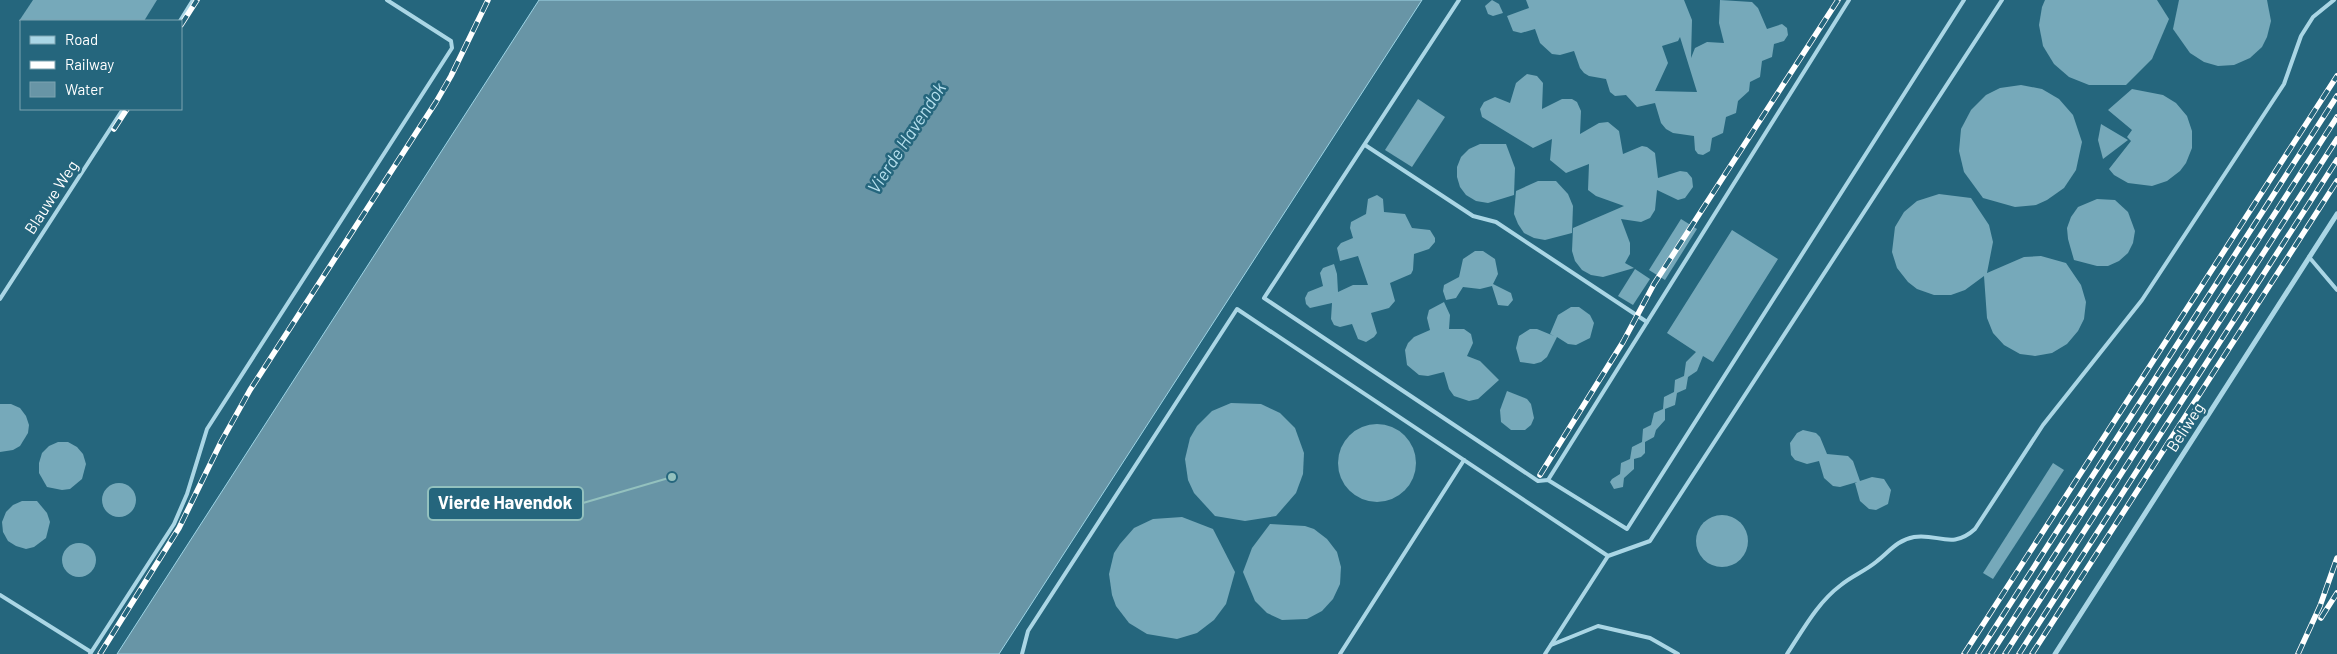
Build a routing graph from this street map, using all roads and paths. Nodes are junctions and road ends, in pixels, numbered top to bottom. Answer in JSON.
{"nodes":[{"id":1,"x":193,"y":0,"type":"edge"},
{"id":2,"x":388,"y":0,"type":"edge"},
{"id":3,"x":1459,"y":0,"type":"edge"},
{"id":4,"x":1849,"y":0,"type":"edge"},
{"id":5,"x":1964,"y":0,"type":"edge"},
{"id":6,"x":2002,"y":0,"type":"edge"},
{"id":7,"x":2334,"y":0,"type":"edge"},
{"id":8,"x":181,"y":20,"type":"edge"},
{"id":9,"x":122,"y":110,"type":"edge"},
{"id":10,"x":1364,"y":145,"type":"junction"},
{"id":11,"x":2337,"y":214,"type":"edge"},
{"id":12,"x":2309,"y":257,"type":"junction"},
{"id":13,"x":2337,"y":290,"type":"edge"},
{"id":14,"x":0,"y":299,"type":"edge"},
{"id":15,"x":1648,"y":322,"type":"junction"},
{"id":16,"x":1464,"y":460,"type":"junction"},
{"id":17,"x":1548,"y":480,"type":"junction"},
{"id":18,"x":1608,"y":556,"type":"junction"},
{"id":19,"x":0,"y":595,"type":"edge"},
{"id":20,"x":1551,"y":645,"type":"junction"},
{"id":21,"x":90,"y":653,"type":"edge"},
{"id":22,"x":1022,"y":654,"type":"edge"},
{"id":23,"x":1340,"y":654,"type":"edge"},
{"id":24,"x":1545,"y":654,"type":"edge"},
{"id":25,"x":1678,"y":654,"type":"edge"},
{"id":26,"x":1787,"y":654,"type":"edge"},
{"id":27,"x":2055,"y":654,"type":"edge"}],
"edges":[{"from":1,"to":8,"type":"lane"},
{"from":2,"to":21,"type":"lane"},
{"from":3,"to":10,"type":"lane"},
{"from":4,"to":15,"type":"lane"},
{"from":5,"to":17,"type":"lane"},
{"from":6,"to":18,"type":"lane"},
{"from":7,"to":26,"type":"lane"},
{"from":9,"to":14,"type":"lane","name":"Blauwe Weg"},
{"from":10,"to":15,"type":"lane"},
{"from":10,"to":17,"type":"lane"},
{"from":11,"to":12,"type":"street","name":"Beliweg"},
{"from":12,"to":13,"type":"lane"},
{"from":12,"to":27,"type":"street","name":"Beliweg"},
{"from":15,"to":17,"type":"lane"},
{"from":16,"to":18,"type":"lane"},
{"from":16,"to":22,"type":"lane"},
{"from":16,"to":23,"type":"lane"},
{"from":18,"to":20,"type":"lane"},
{"from":19,"to":21,"type":"lane"},
{"from":20,"to":24,"type":"lane"},
{"from":20,"to":25,"type":"lane"}]}
